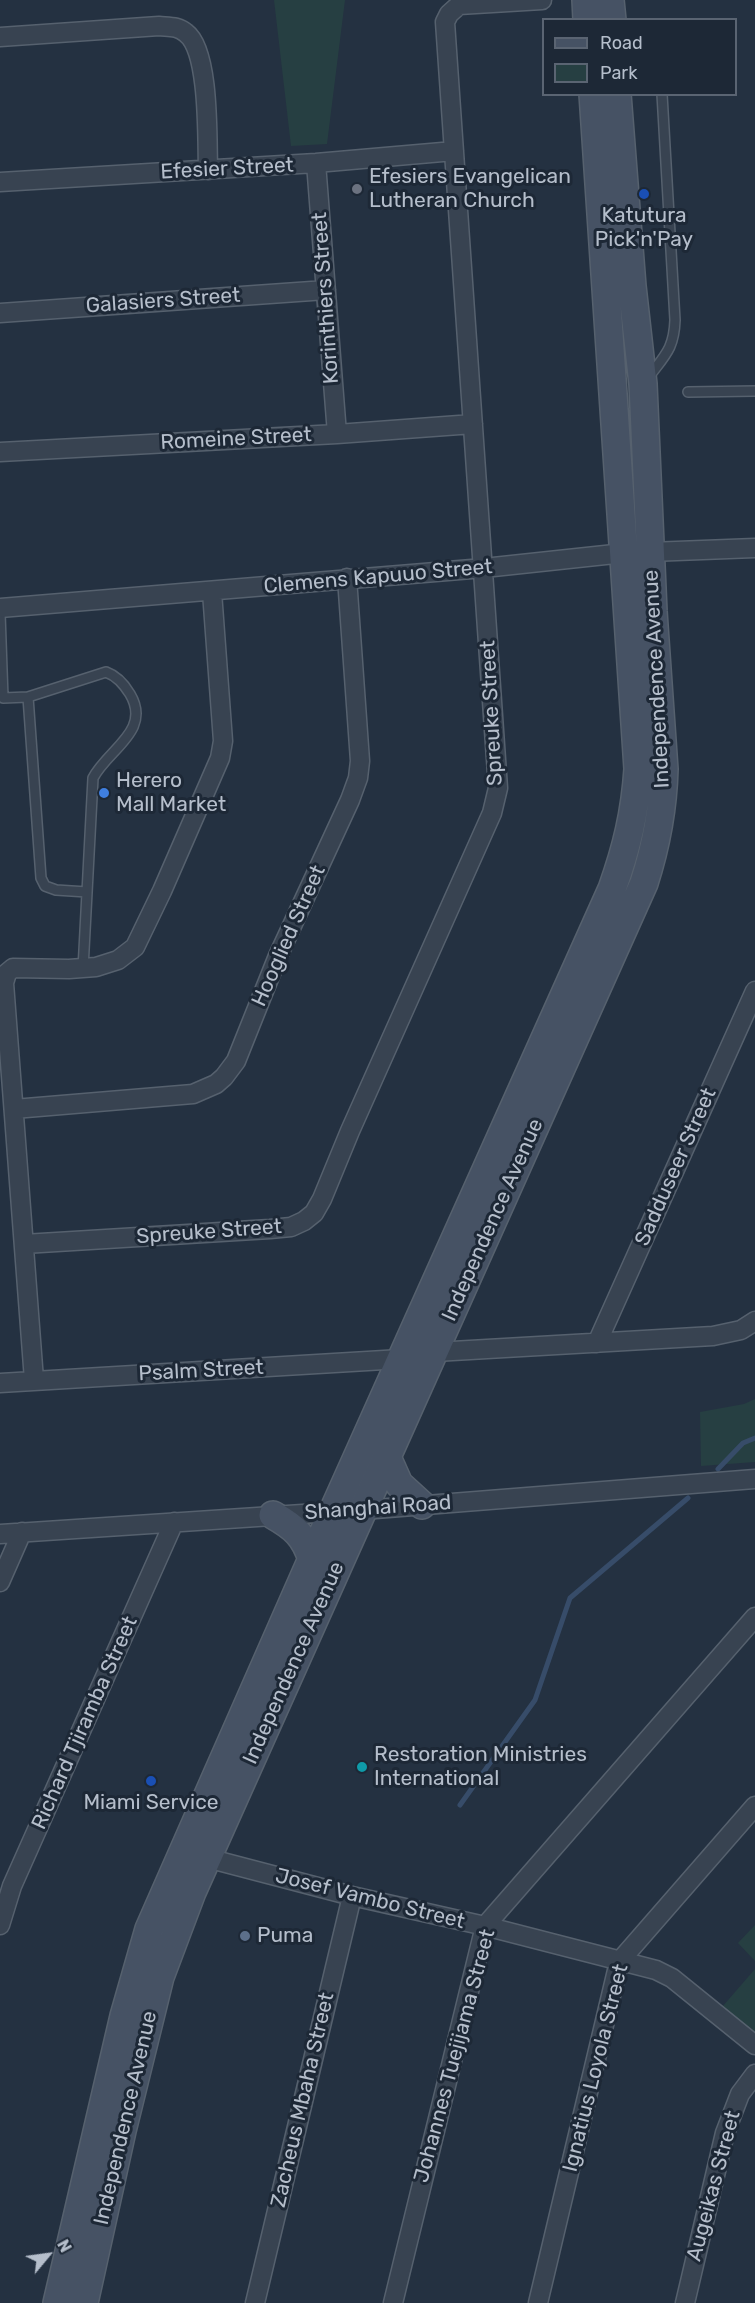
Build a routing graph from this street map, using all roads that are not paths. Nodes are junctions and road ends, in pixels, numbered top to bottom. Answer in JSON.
{"nodes":[{"id":1,"x":542,"y":0,"type":"edge"},
{"id":2,"x":586,"y":0,"type":"edge"},
{"id":3,"x":610,"y":0,"type":"edge"},
{"id":4,"x":587,"y":18,"type":"edge"},
{"id":5,"x":612,"y":18,"type":"edge"},
{"id":6,"x":0,"y":37,"type":"edge"},
{"id":7,"x":592,"y":96,"type":"edge"},
{"id":8,"x":617,"y":96,"type":"edge"},
{"id":9,"x":662,"y":96,"type":"edge"},
{"id":10,"x":454,"y":151,"type":"junction"},
{"id":11,"x":316,"y":163,"type":"junction"},
{"id":12,"x":208,"y":170,"type":"junction"},
{"id":13,"x":0,"y":182,"type":"edge"},
{"id":14,"x":326,"y":290,"type":"junction"},
{"id":15,"x":0,"y":313,"type":"edge"},
{"id":16,"x":643,"y":384,"type":"junction"},
{"id":17,"x":755,"y":391,"type":"edge"},
{"id":18,"x":688,"y":392,"type":"dead end"},
{"id":19,"x":473,"y":424,"type":"junction"},
{"id":20,"x":337,"y":434,"type":"junction"},
{"id":21,"x":0,"y":452,"type":"edge"},
{"id":22,"x":755,"y":548,"type":"edge"},
{"id":23,"x":652,"y":552,"type":"junction"},
{"id":24,"x":624,"y":553,"type":"junction"},
{"id":25,"x":484,"y":568,"type":"junction"},
{"id":26,"x":347,"y":579,"type":"junction"},
{"id":27,"x":212,"y":592,"type":"junction"},
{"id":28,"x":0,"y":608,"type":"edge"},
{"id":29,"x":0,"y":613,"type":"edge"},
{"id":30,"x":28,"y":697,"type":"junction"},
{"id":31,"x":87,"y":892,"type":"junction"},
{"id":32,"x":83,"y":969,"type":"junction"},
{"id":33,"x":4,"y":973,"type":"edge"},
{"id":34,"x":755,"y":991,"type":"edge"},
{"id":35,"x":14,"y":1109,"type":"junction"},
{"id":36,"x":24,"y":1244,"type":"junction"},
{"id":37,"x":755,"y":1321,"type":"edge"},
{"id":38,"x":597,"y":1343,"type":"junction"},
{"id":39,"x":435,"y":1352,"type":"junction"},
{"id":40,"x":401,"y":1359,"type":"junction"},
{"id":41,"x":34,"y":1380,"type":"junction"},
{"id":42,"x":0,"y":1383,"type":"edge"},
{"id":43,"x":387,"y":1457,"type":"junction"},
{"id":44,"x":755,"y":1479,"type":"edge"},
{"id":45,"x":422,"y":1505,"type":"junction"},
{"id":46,"x":363,"y":1510,"type":"junction"},
{"id":47,"x":333,"y":1511,"type":"junction"},
{"id":48,"x":273,"y":1515,"type":"junction"},
{"id":49,"x":174,"y":1522,"type":"junction"},
{"id":50,"x":22,"y":1532,"type":"junction"},
{"id":51,"x":0,"y":1534,"type":"edge"},
{"id":52,"x":312,"y":1560,"type":"junction"},
{"id":53,"x":0,"y":1582,"type":"edge"},
{"id":54,"x":755,"y":1617,"type":"edge"},
{"id":55,"x":755,"y":1806,"type":"edge"},
{"id":56,"x":207,"y":1858,"type":"junction"},
{"id":57,"x":352,"y":1896,"type":"junction"},
{"id":58,"x":0,"y":1925,"type":"edge"},
{"id":59,"x":485,"y":1926,"type":"junction"},
{"id":60,"x":619,"y":1962,"type":"junction"},
{"id":61,"x":755,"y":2045,"type":"edge"},
{"id":62,"x":755,"y":2074,"type":"edge"},
{"id":63,"x":57,"y":2303,"type":"edge"},
{"id":64,"x":84,"y":2303,"type":"edge"},
{"id":65,"x":255,"y":2303,"type":"edge"},
{"id":66,"x":393,"y":2303,"type":"edge"},
{"id":67,"x":538,"y":2303,"type":"edge"},
{"id":68,"x":684,"y":2303,"type":"edge"}],
"edges":[{"from":1,"to":10,"type":"street","name":"Spreuke Street"},
{"from":2,"to":4,"type":"main road"},
{"from":3,"to":5,"type":"main road"},
{"from":6,"to":12,"type":"street"},
{"from":7,"to":24,"type":"main road","name":"Independence Avenue"},
{"from":8,"to":16,"type":"main road","name":"Independence Avenue"},
{"from":9,"to":16,"type":"lane"},
{"from":10,"to":11,"type":"street","name":"Efesier Street"},
{"from":10,"to":19,"type":"street","name":"Spreuke Street"},
{"from":11,"to":12,"type":"street","name":"Efesier Street"},
{"from":11,"to":14,"type":"street","name":"Korinthiers Street"},
{"from":12,"to":13,"type":"street","name":"Efesier Street"},
{"from":14,"to":15,"type":"street","name":"Galasiers Street"},
{"from":14,"to":20,"type":"street","name":"Korinthiers Street"},
{"from":16,"to":23,"type":"main road","name":"Independence Avenue"},
{"from":17,"to":18,"type":"lane"},
{"from":19,"to":20,"type":"street","name":"Romeine Street"},
{"from":19,"to":25,"type":"street","name":"Spreuke Street"},
{"from":20,"to":21,"type":"street","name":"Romeine Street"},
{"from":22,"to":23,"type":"street","name":"Clemens Kapuuo Street"},
{"from":23,"to":24,"type":"street","name":"Clemens Kapuuo Street"},
{"from":23,"to":39,"type":"main road","name":"Independence Avenue"},
{"from":24,"to":25,"type":"street","name":"Clemens Kapuuo Street"},
{"from":24,"to":40,"type":"main road","name":"Independence Avenue"},
{"from":25,"to":26,"type":"street","name":"Clemens Kapuuo Street"},
{"from":25,"to":36,"type":"street","name":"Spreuke Street"},
{"from":26,"to":27,"type":"street","name":"Clemens Kapuuo Street"},
{"from":26,"to":35,"type":"street","name":"Hooglied Street"},
{"from":27,"to":28,"type":"street","name":"Clemens Kapuuo Street"},
{"from":27,"to":32,"type":"street"},
{"from":29,"to":30,"type":"lane"},
{"from":30,"to":31,"type":"lane"},
{"from":30,"to":31,"type":"lane"},
{"from":31,"to":32,"type":"lane"},
{"from":32,"to":33,"type":"street"},
{"from":33,"to":35,"type":"street"},
{"from":34,"to":38,"type":"street","name":"Sadduseer Street"},
{"from":35,"to":36,"type":"street"},
{"from":36,"to":41,"type":"street"},
{"from":37,"to":38,"type":"street"},
{"from":38,"to":39,"type":"street"},
{"from":39,"to":43,"type":"main road","name":"Independence Avenue"},
{"from":40,"to":41,"type":"street","name":"Psalm Street"},
{"from":40,"to":47,"type":"main road","name":"Independence Avenue"},
{"from":41,"to":42,"type":"street","name":"Psalm Street"},
{"from":43,"to":45,"type":"main road"},
{"from":43,"to":46,"type":"main road","name":"Independence Avenue"},
{"from":44,"to":45,"type":"street","name":"Shanghai Road"},
{"from":45,"to":46,"type":"street","name":"Shanghai Road"},
{"from":46,"to":47,"type":"street","name":"Shanghai Road"},
{"from":46,"to":56,"type":"main road","name":"Independence Avenue"},
{"from":47,"to":48,"type":"street","name":"Shanghai Road"},
{"from":47,"to":52,"type":"main road","name":"Independence Avenue"},
{"from":48,"to":49,"type":"street","name":"Shanghai Road"},
{"from":48,"to":52,"type":"main road"},
{"from":49,"to":50,"type":"street","name":"Shanghai Road"},
{"from":49,"to":58,"type":"street","name":"Richard Tjiramba Street"},
{"from":50,"to":51,"type":"street","name":"Shanghai Road"},
{"from":50,"to":53,"type":"street"},
{"from":52,"to":63,"type":"main road","name":"Independence Avenue"},
{"from":54,"to":59,"type":"street","name":"Johannes Tuejijama Street"},
{"from":55,"to":60,"type":"street","name":"Ignatius Loyola Street"},
{"from":56,"to":57,"type":"street","name":"Josef Vambo Street"},
{"from":56,"to":64,"type":"main road","name":"Independence Avenue"},
{"from":57,"to":59,"type":"street","name":"Josef Vambo Street"},
{"from":57,"to":65,"type":"street","name":"Zacheus Mbaha Street"},
{"from":59,"to":60,"type":"street","name":"Josef Vambo Street"},
{"from":59,"to":66,"type":"street","name":"Johannes Tuejijama Street"},
{"from":60,"to":61,"type":"street","name":"Josef Vambo Street"},
{"from":60,"to":67,"type":"street","name":"Ignatius Loyola Street"},
{"from":62,"to":68,"type":"street","name":"Augeikas Street"}]}
